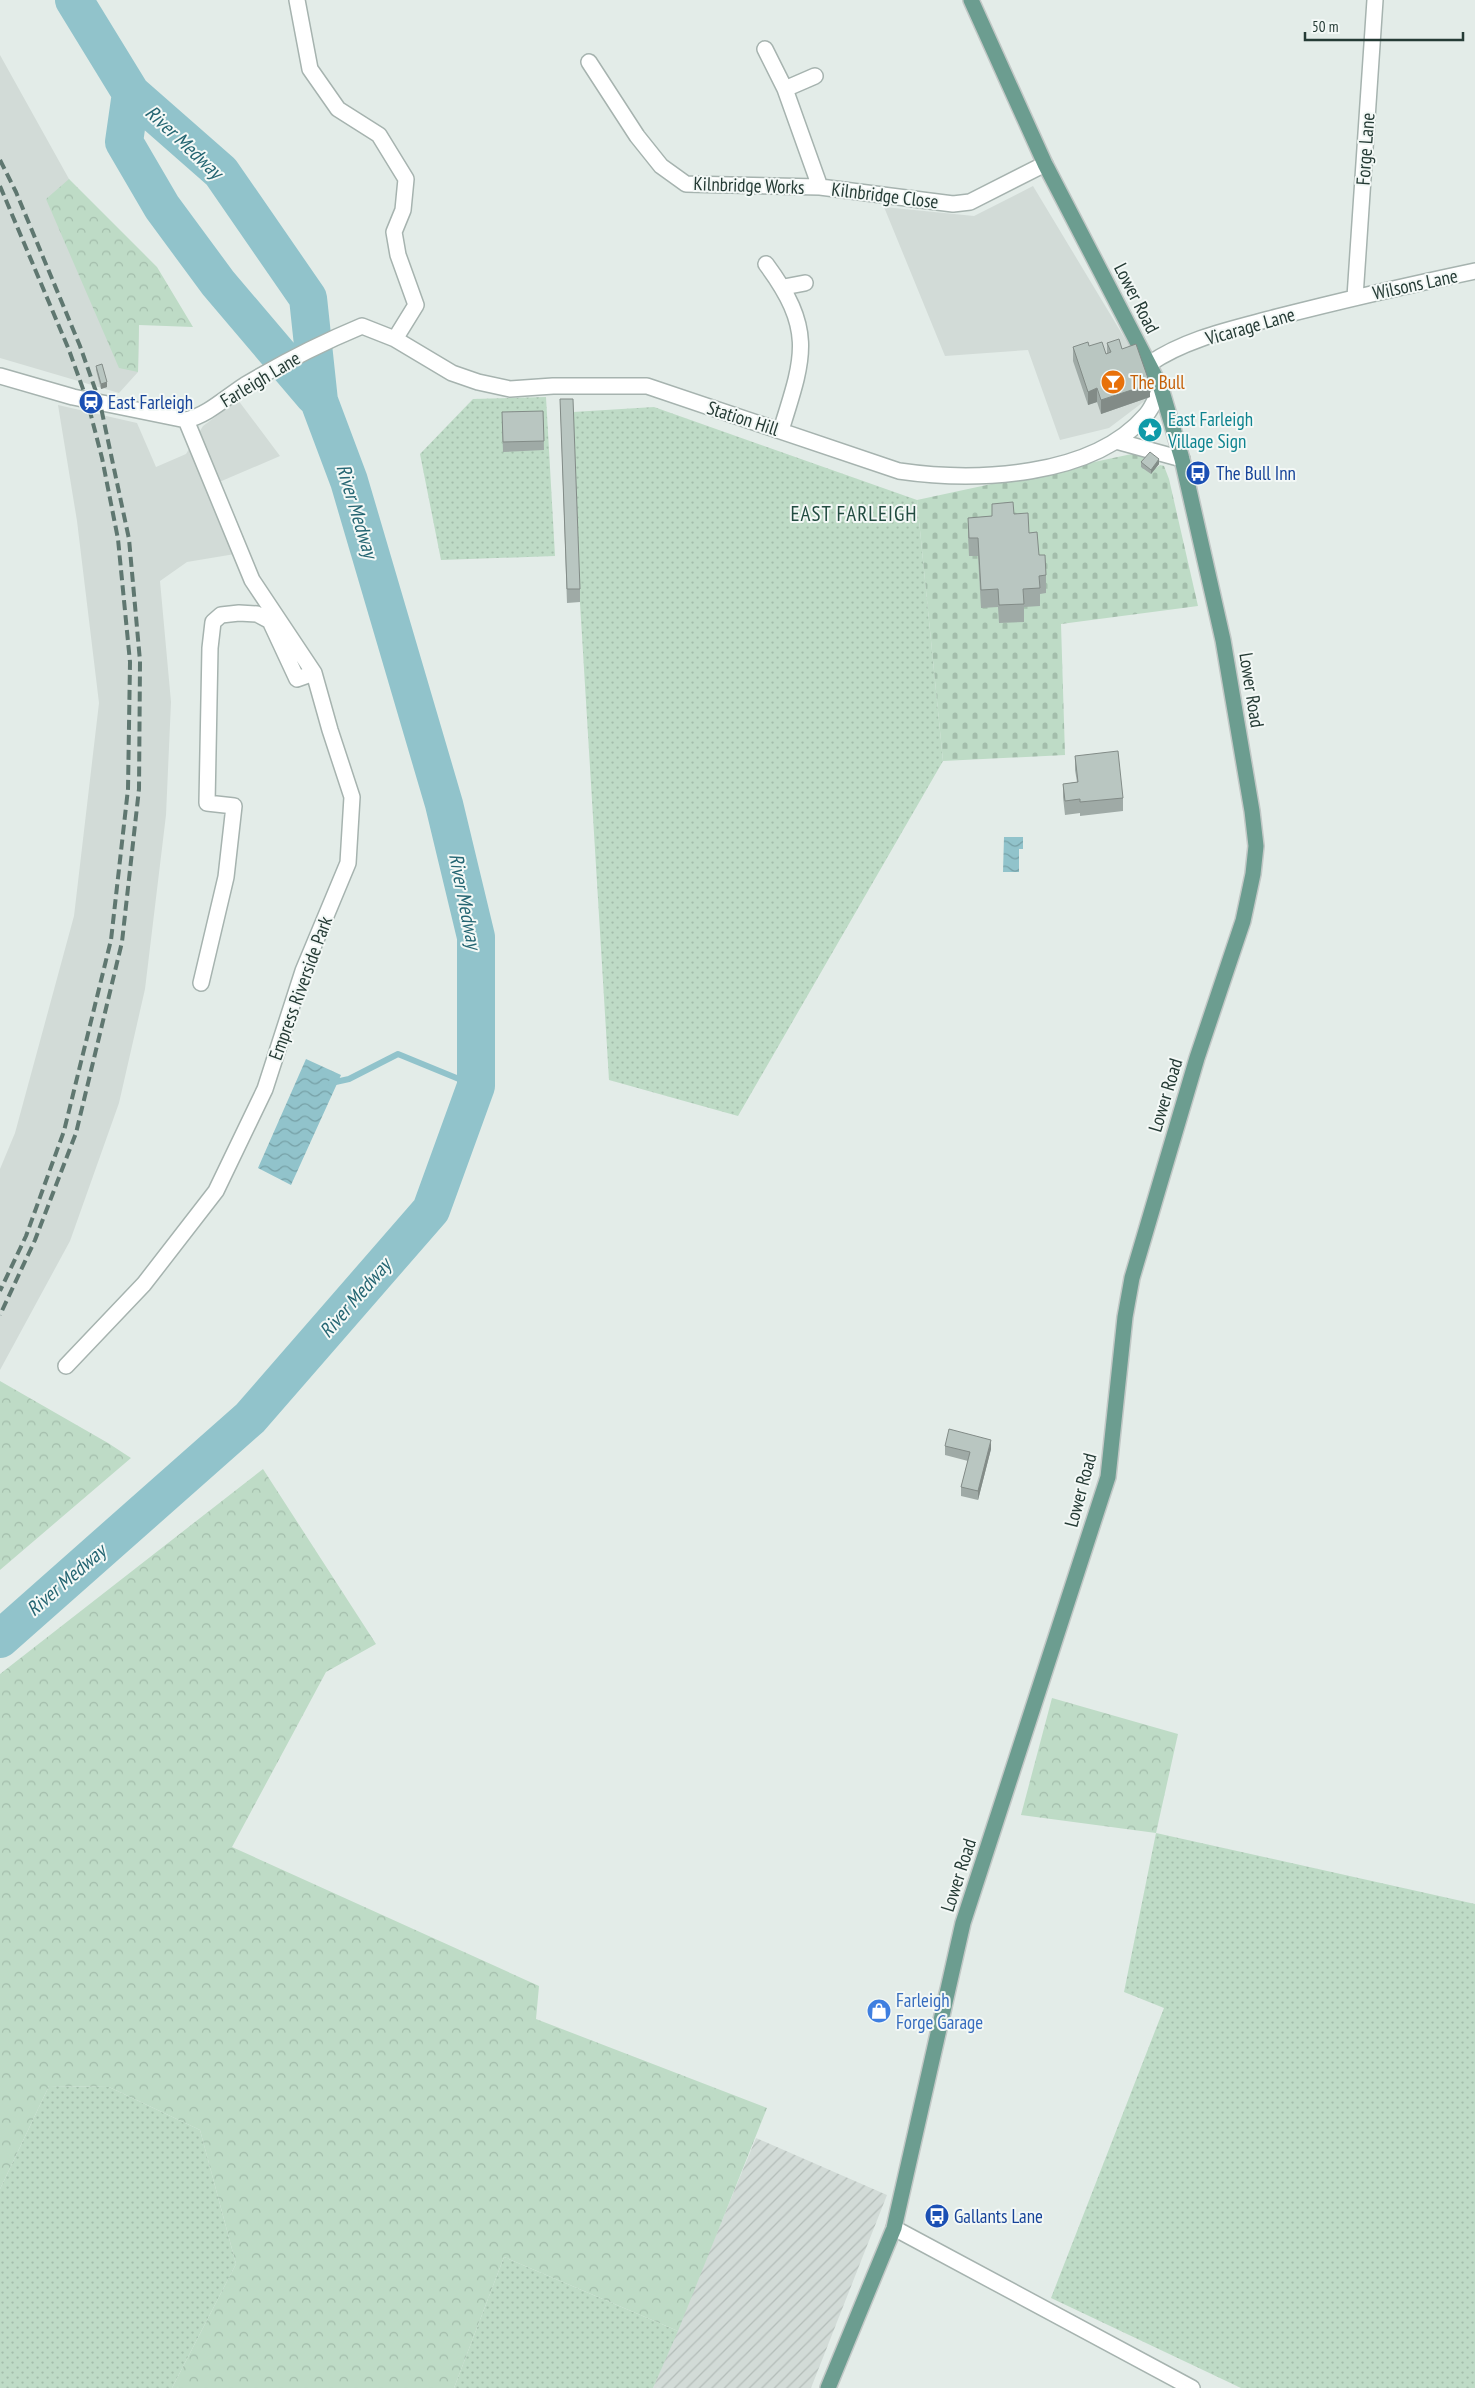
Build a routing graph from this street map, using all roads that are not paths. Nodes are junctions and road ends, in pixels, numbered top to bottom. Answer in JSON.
{"nodes":[{"id":1,"x":297,"y":0,"type":"edge"},
{"id":2,"x":971,"y":0,"type":"edge"},
{"id":3,"x":1375,"y":0,"type":"edge"},
{"id":4,"x":765,"y":49,"type":"dead end"},
{"id":5,"x":589,"y":62,"type":"dead end"},
{"id":6,"x":815,"y":76,"type":"dead end"},
{"id":7,"x":785,"y":89,"type":"junction"},
{"id":8,"x":1045,"y":164,"type":"junction"},
{"id":9,"x":820,"y":187,"type":"junction"},
{"id":10,"x":766,"y":264,"type":"dead end"},
{"id":11,"x":1475,"y":271,"type":"edge"},
{"id":12,"x":805,"y":283,"type":"dead end"},
{"id":13,"x":784,"y":287,"type":"junction"},
{"id":14,"x":1355,"y":297,"type":"junction"},
{"id":15,"x":374,"y":329,"type":"joint"},
{"id":16,"x":395,"y":339,"type":"junction"},
{"id":17,"x":1149,"y":364,"type":"junction"},
{"id":18,"x":0,"y":376,"type":"edge"},
{"id":19,"x":1161,"y":388,"type":"junction"},
{"id":20,"x":186,"y":420,"type":"junction"},
{"id":21,"x":781,"y":430,"type":"junction"},
{"id":22,"x":1116,"y":441,"type":"junction"},
{"id":23,"x":1182,"y":459,"type":"junction"},
{"id":24,"x":314,"y":673,"type":"junction"},
{"id":25,"x":201,"y":983,"type":"dead end"},
{"id":26,"x":66,"y":1366,"type":"dead end"},
{"id":27,"x":894,"y":2228,"type":"junction"},
{"id":28,"x":828,"y":2388,"type":"edge"},
{"id":29,"x":1192,"y":2388,"type":"edge"}],
"edges":[{"from":1,"to":16,"type":"street"},
{"from":2,"to":8,"type":"main road","name":"Lower Road"},
{"from":3,"to":14,"type":"street","name":"Forge Lane"},
{"from":4,"to":7,"type":"street","name":"Kilnbridge Close"},
{"from":5,"to":9,"type":"street","name":"Kilnbridge Works"},
{"from":6,"to":7,"type":"street"},
{"from":7,"to":9,"type":"street","name":"Kilnbridge Close"},
{"from":8,"to":9,"type":"street","name":"Kilnbridge Close"},
{"from":8,"to":17,"type":"main road","name":"Lower Road"},
{"from":10,"to":13,"type":"street"},
{"from":11,"to":14,"type":"street","name":"Wilsons Lane"},
{"from":12,"to":13,"type":"street"},
{"from":13,"to":21,"type":"street"},
{"from":14,"to":17,"type":"street","name":"Vicarage Lane"},
{"from":15,"to":16,"type":"street","name":"Station Hill"},
{"from":15,"to":20,"type":"street","name":"Farleigh Lane"},
{"from":16,"to":21,"type":"street","name":"Station Hill"},
{"from":17,"to":19,"type":"main road","name":"Lower Road"},
{"from":18,"to":20,"type":"street"},
{"from":19,"to":22,"type":"street","name":"Station Hill"},
{"from":19,"to":23,"type":"main road","name":"Lower Road"},
{"from":20,"to":24,"type":"street","name":"Empress Riverside Park"},
{"from":21,"to":22,"type":"street","name":"Station Hill"},
{"from":22,"to":23,"type":"street"},
{"from":23,"to":27,"type":"main road","name":"Lower Road"},
{"from":24,"to":25,"type":"street"},
{"from":24,"to":26,"type":"street","name":"Empress Riverside Park"},
{"from":27,"to":28,"type":"main road","name":"Lower Road"},
{"from":27,"to":29,"type":"street"}]}
